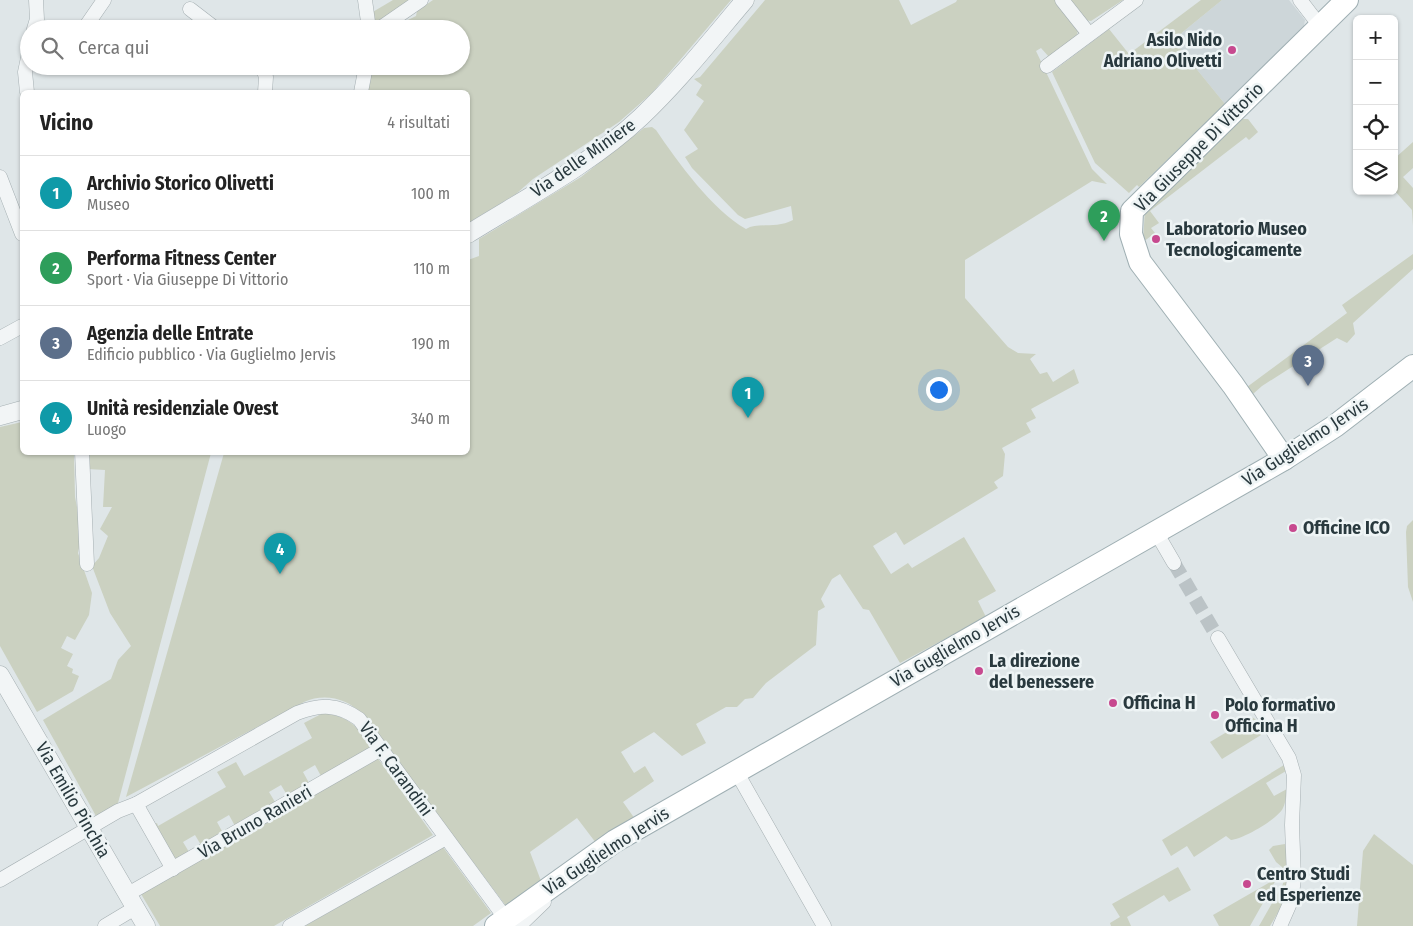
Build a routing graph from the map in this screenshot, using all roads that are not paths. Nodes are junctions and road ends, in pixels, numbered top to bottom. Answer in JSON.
{"nodes":[{"id":1,"x":36,"y":0,"type":"edge"},
{"id":2,"x":104,"y":0,"type":"edge"},
{"id":3,"x":365,"y":0,"type":"edge"},
{"id":4,"x":421,"y":0,"type":"edge"},
{"id":5,"x":745,"y":0,"type":"edge"},
{"id":6,"x":1062,"y":0,"type":"edge"},
{"id":7,"x":1136,"y":0,"type":"edge"},
{"id":8,"x":1300,"y":0,"type":"edge"},
{"id":9,"x":1347,"y":0,"type":"edge"},
{"id":10,"x":190,"y":9,"type":"dead end"},
{"id":11,"x":37,"y":20,"type":"edge"},
{"id":12,"x":90,"y":20,"type":"edge"},
{"id":13,"x":204,"y":20,"type":"edge"},
{"id":14,"x":368,"y":20,"type":"edge"},
{"id":15,"x":392,"y":20,"type":"edge"},
{"id":16,"x":1320,"y":26,"type":"junction"},
{"id":17,"x":1089,"y":34,"type":"junction"},
{"id":18,"x":1046,"y":66,"type":"dead end"},
{"id":19,"x":24,"y":75,"type":"edge"},
{"id":20,"x":265,"y":75,"type":"edge"},
{"id":21,"x":364,"y":75,"type":"edge"},
{"id":22,"x":27,"y":90,"type":"edge"},
{"id":23,"x":266,"y":90,"type":"edge"},
{"id":24,"x":361,"y":90,"type":"edge"},
{"id":25,"x":0,"y":177,"type":"edge"},
{"id":26,"x":20,"y":229,"type":"edge"},
{"id":27,"x":470,"y":233,"type":"edge"},
{"id":28,"x":20,"y":325,"type":"edge"},
{"id":29,"x":20,"y":326,"type":"edge"},
{"id":30,"x":0,"y":330,"type":"edge"},
{"id":31,"x":0,"y":338,"type":"edge"},
{"id":32,"x":1413,"y":366,"type":"edge"},
{"id":33,"x":20,"y":411,"type":"edge"},
{"id":34,"x":0,"y":416,"type":"edge"},
{"id":35,"x":82,"y":455,"type":"edge"},
{"id":36,"x":1284,"y":459,"type":"junction"},
{"id":37,"x":1156,"y":532,"type":"junction"},
{"id":38,"x":1174,"y":563,"type":"tunnel mouth"},
{"id":39,"x":87,"y":564,"type":"dead end"},
{"id":40,"x":1218,"y":638,"type":"tunnel mouth"},
{"id":41,"x":0,"y":675,"type":"edge"},
{"id":42,"x":381,"y":749,"type":"junction"},
{"id":43,"x":736,"y":771,"type":"junction"},
{"id":44,"x":136,"y":804,"type":"junction"},
{"id":45,"x":91,"y":829,"type":"junction"},
{"id":46,"x":446,"y":838,"type":"junction"},
{"id":47,"x":173,"y":869,"type":"junction"},
{"id":48,"x":0,"y":880,"type":"edge"},
{"id":49,"x":131,"y":901,"type":"junction"},
{"id":50,"x":507,"y":924,"type":"edge"},
{"id":51,"x":105,"y":926,"type":"edge"},
{"id":52,"x":146,"y":926,"type":"edge"},
{"id":53,"x":290,"y":926,"type":"edge"},
{"id":54,"x":824,"y":926,"type":"edge"},
{"id":55,"x":1280,"y":926,"type":"edge"}],
"edges":[{"from":1,"to":11,"type":"street"},
{"from":2,"to":12,"type":"street"},
{"from":3,"to":14,"type":"street"},
{"from":4,"to":15,"type":"street"},
{"from":5,"to":27,"type":"street","name":"Via delle Miniere"},
{"from":6,"to":17,"type":"street"},
{"from":7,"to":17,"type":"street"},
{"from":8,"to":16,"type":"street"},
{"from":9,"to":16,"type":"main road","name":"Via Giuseppe Di Vittorio"},
{"from":10,"to":13,"type":"street"},
{"from":16,"to":36,"type":"main road","name":"Via Giuseppe Di Vittorio"},
{"from":17,"to":18,"type":"street"},
{"from":19,"to":22,"type":"street"},
{"from":20,"to":23,"type":"street"},
{"from":21,"to":24,"type":"street"},
{"from":25,"to":26,"type":"street"},
{"from":28,"to":30,"type":"street"},
{"from":29,"to":31,"type":"street"},
{"from":32,"to":36,"type":"main road","name":"Via Guglielmo Jervis"},
{"from":33,"to":34,"type":"street"},
{"from":35,"to":39,"type":"street"},
{"from":36,"to":37,"type":"main road","name":"Via Guglielmo Jervis"},
{"from":37,"to":38,"type":"street"},
{"from":37,"to":43,"type":"main road","name":"Via Guglielmo Jervis"},
{"from":40,"to":55,"type":"street"},
{"from":41,"to":45,"type":"street","name":"Via Emilio Pinchia"},
{"from":42,"to":44,"type":"street","name":"Via F. Carandini"},
{"from":42,"to":46,"type":"street","name":"Via F. Carandini"},
{"from":42,"to":47,"type":"street","name":"Via Bruno Ranieri"},
{"from":43,"to":50,"type":"main road","name":"Via Guglielmo Jervis"},
{"from":43,"to":54,"type":"street"},
{"from":44,"to":45,"type":"street","name":"Via F. Carandini"},
{"from":44,"to":47,"type":"street"},
{"from":45,"to":48,"type":"street","name":"Via F. Carandini"},
{"from":45,"to":49,"type":"street","name":"Via Emilio Pinchia"},
{"from":46,"to":50,"type":"street","name":"Via F. Carandini"},
{"from":46,"to":53,"type":"street"},
{"from":47,"to":49,"type":"street","name":"Via Bruno Ranieri"},
{"from":49,"to":51,"type":"street","name":"Via Bruno Ranieri"},
{"from":49,"to":52,"type":"street","name":"Via Emilio Pinchia"}]}
